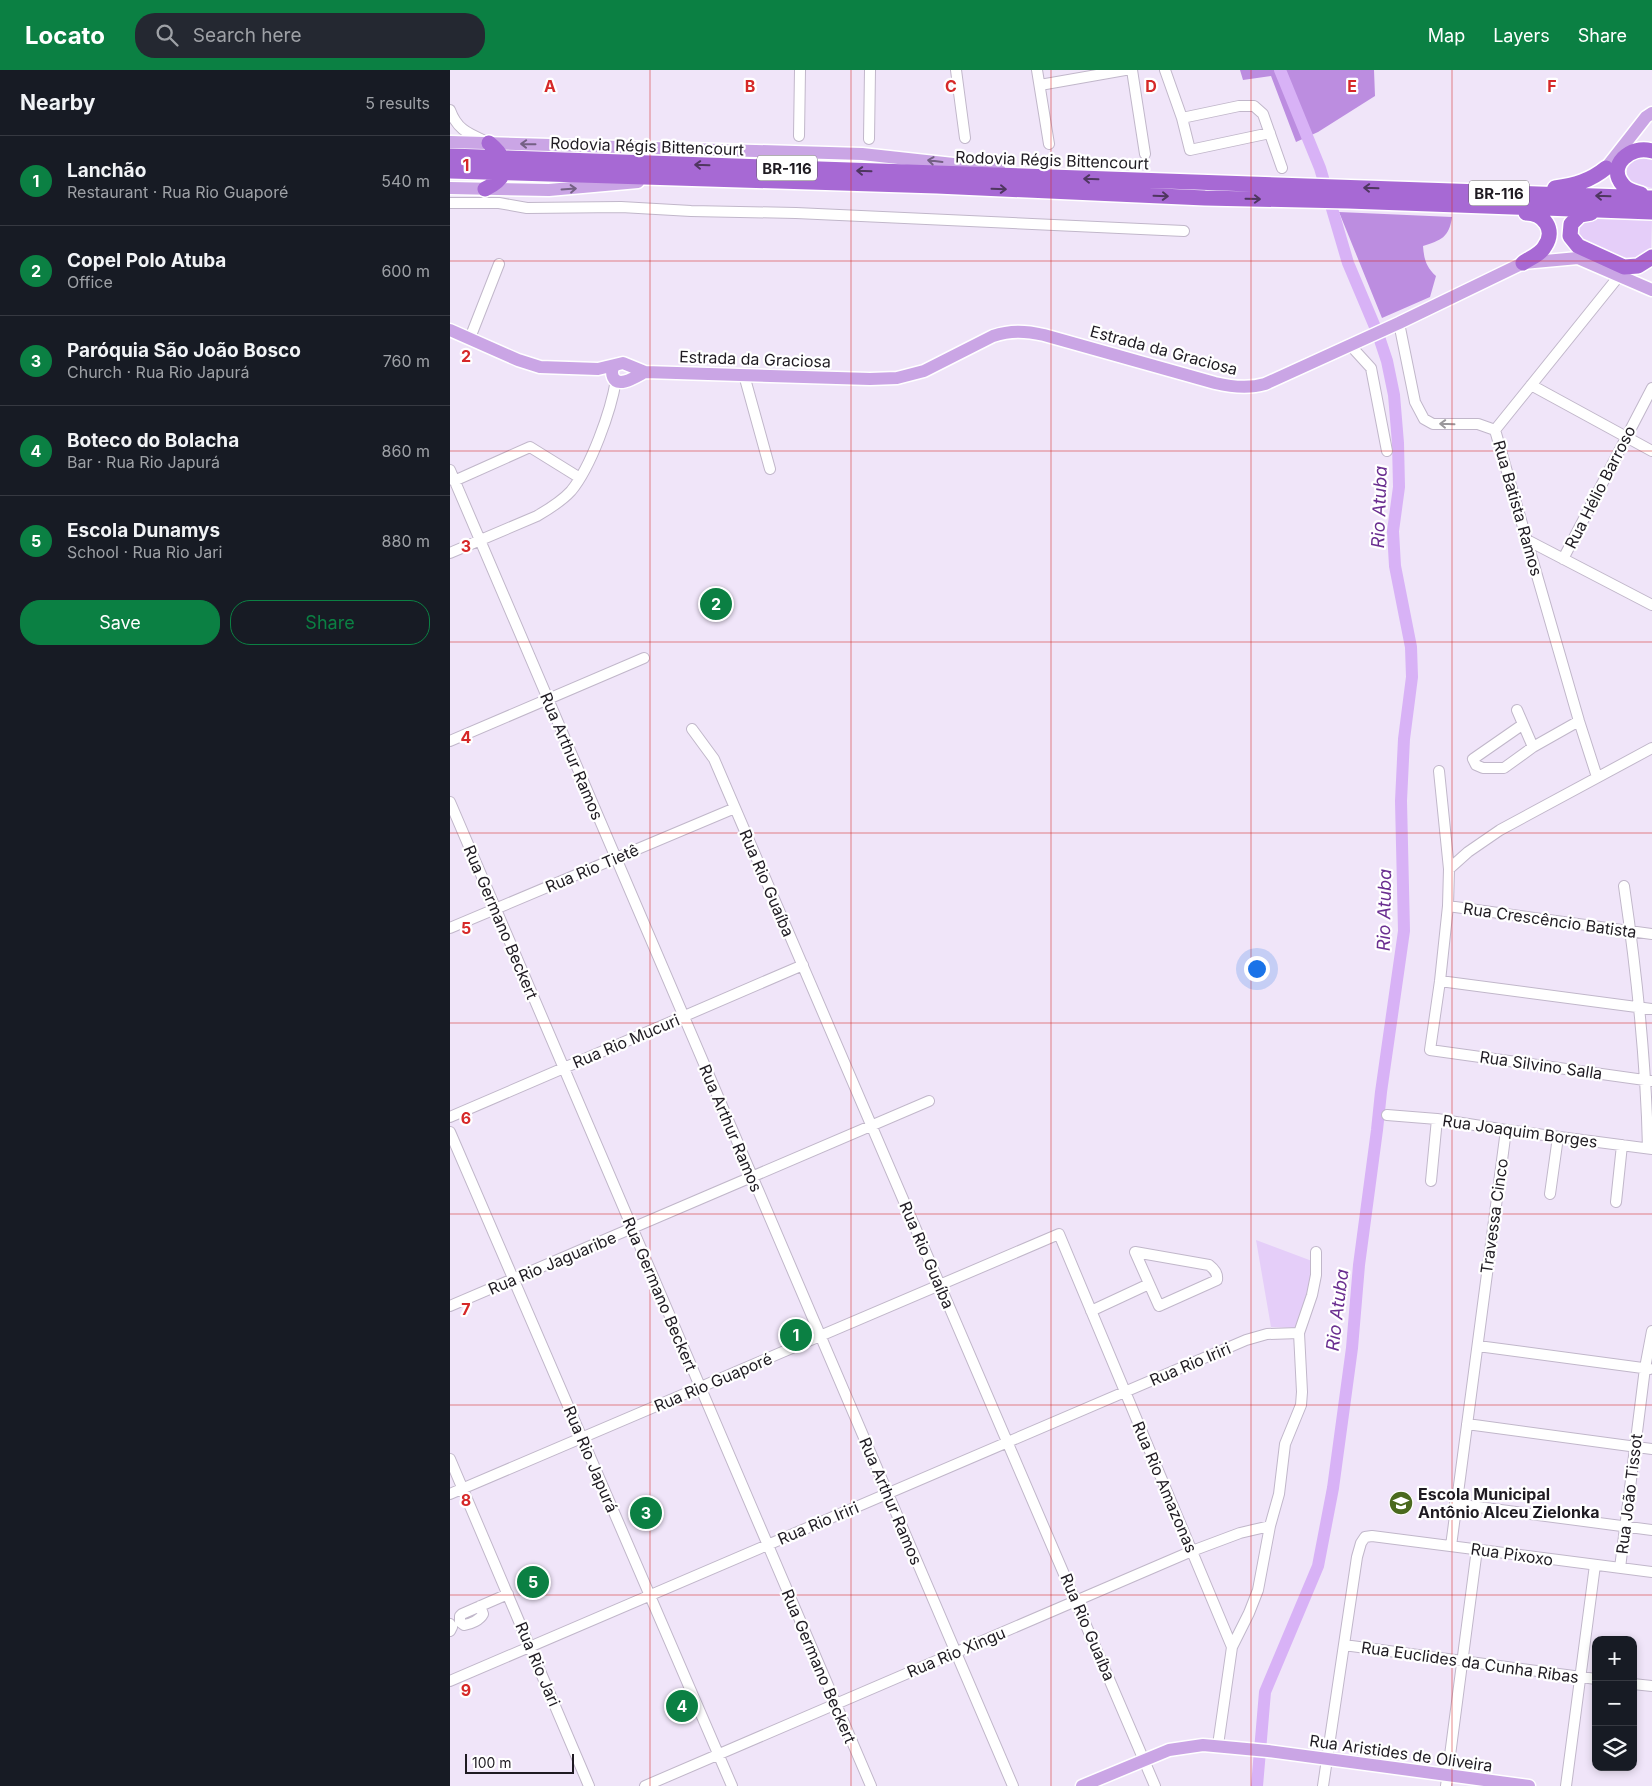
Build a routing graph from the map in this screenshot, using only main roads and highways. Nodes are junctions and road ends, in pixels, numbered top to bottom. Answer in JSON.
{"nodes":[{"id":1,"x":1652,"y":113,"type":"edge"},
{"id":2,"x":450,"y":142,"type":"edge"},
{"id":3,"x":488,"y":143,"type":"junction"},
{"id":4,"x":1652,"y":151,"type":"edge"},
{"id":5,"x":450,"y":156,"type":"edge"},
{"id":6,"x":503,"y":158,"type":"junction"},
{"id":7,"x":1606,"y":168,"type":"joint"},
{"id":8,"x":450,"y":171,"type":"edge"},
{"id":9,"x":504,"y":174,"type":"junction"},
{"id":10,"x":670,"y":177,"type":"junction"},
{"id":11,"x":1070,"y":178,"type":"junction"},
{"id":12,"x":450,"y":188,"type":"edge"},
{"id":13,"x":485,"y":189,"type":"junction"},
{"id":14,"x":1307,"y":193,"type":"junction"},
{"id":15,"x":1406,"y":196,"type":"junction"},
{"id":16,"x":1652,"y":198,"type":"edge"},
{"id":17,"x":1610,"y":211,"type":"junction"},
{"id":18,"x":1652,"y":212,"type":"edge"},
{"id":19,"x":1546,"y":222,"type":"junction"},
{"id":20,"x":1652,"y":257,"type":"edge"},
{"id":21,"x":1578,"y":258,"type":"junction"},
{"id":22,"x":1523,"y":263,"type":"junction"},
{"id":23,"x":1652,"y":290,"type":"edge"},
{"id":24,"x":450,"y":330,"type":"edge"},
{"id":25,"x":1447,"y":1781,"type":"edge"},
{"id":26,"x":1082,"y":1786,"type":"edge"},
{"id":27,"x":1528,"y":1786,"type":"edge"}],
"edges":[{"from":1,"to":7,"type":"main road"},
{"from":2,"to":3,"type":"main road"},
{"from":3,"to":6,"type":"highway"},
{"from":11,"to":3,"type":"main road","one_way":true},
{"from":4,"to":16,"type":"highway"},
{"from":5,"to":6,"type":"highway","name":"Rodovia Régis Bittencourt","number":"BR-116"},
{"from":6,"to":9,"type":"highway"},
{"from":11,"to":6,"type":"highway","name":"Rodovia Régis Bittencourt","number":"BR-116","one_way":true},
{"from":7,"to":15,"type":"highway"},
{"from":8,"to":9,"type":"highway","name":"Rodovia Régis Bittencourt","number":"BR-116"},
{"from":9,"to":10,"type":"highway","name":"Rodovia Régis Bittencourt","number":"BR-116"},
{"from":9,"to":13,"type":"highway"},
{"from":13,"to":10,"type":"main road","one_way":true},
{"from":10,"to":14,"type":"highway","name":"Rodovia Régis Bittencourt","number":"BR-116","one_way":true},
{"from":14,"to":11,"type":"highway","name":"Rodovia Régis Bittencourt","number":"BR-116","one_way":true},
{"from":12,"to":13,"type":"main road"},
{"from":14,"to":15,"type":"highway","name":"Rodovia Régis Bittencourt","number":"BR-116"},
{"from":16,"to":15,"type":"highway","name":"Rodovia Régis Bittencourt","number":"BR-116","one_way":true},
{"from":15,"to":17,"type":"highway","name":"Rodovia Régis Bittencourt","number":"BR-116"},
{"from":15,"to":19,"type":"highway"},
{"from":17,"to":18,"type":"highway","name":"Rodovia Régis Bittencourt","number":"BR-116"},
{"from":17,"to":20,"type":"highway"},
{"from":19,"to":21,"type":"highway"},
{"from":19,"to":22,"type":"highway"},
{"from":21,"to":22,"type":"main road","name":"Estrada da Graciosa"},
{"from":21,"to":23,"type":"main road","name":"Estrada da Graciosa"},
{"from":22,"to":24,"type":"main road","name":"Estrada da Graciosa"},
{"from":25,"to":26,"type":"main road","name":"Rua Aristides de Oliveira"},
{"from":25,"to":27,"type":"main road","name":"Rua Aristides de Oliveira"}]}
